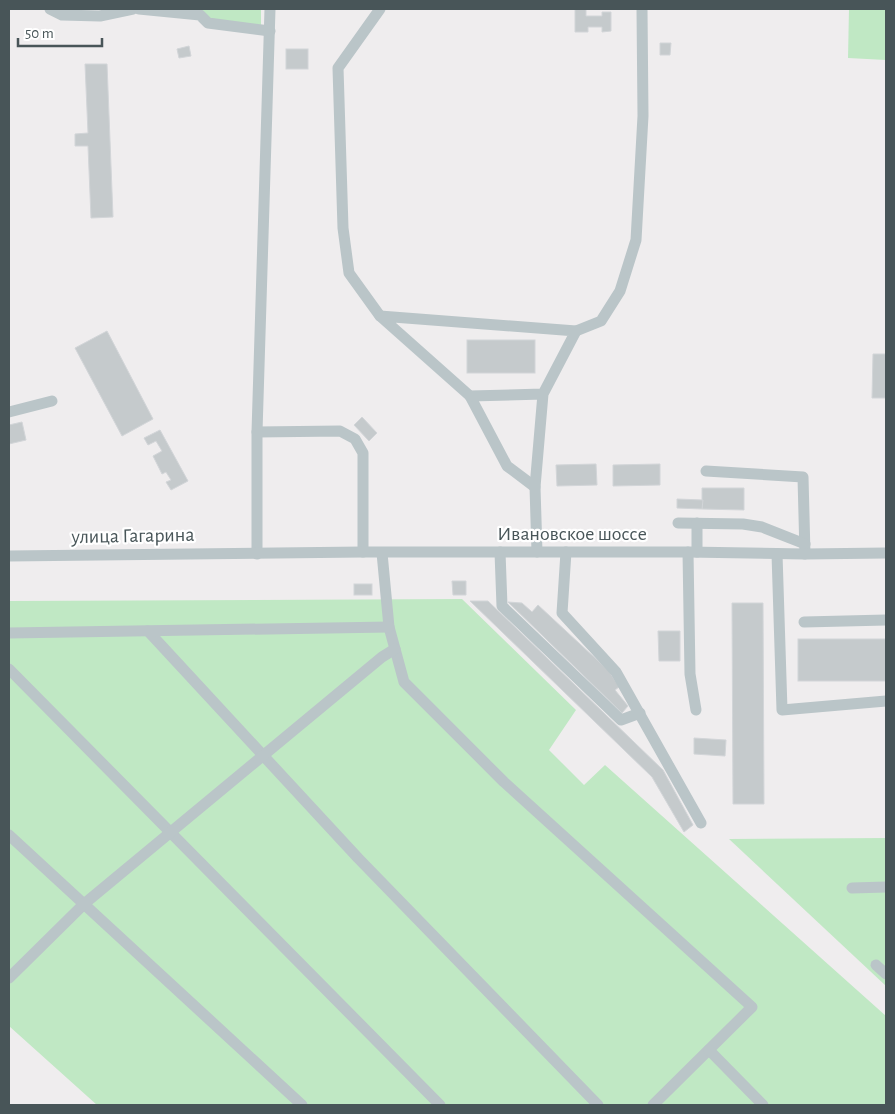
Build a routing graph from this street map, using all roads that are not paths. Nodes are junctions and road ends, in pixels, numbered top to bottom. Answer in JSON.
{"nodes":[{"id":1,"x":50,"y":9,"type":"edge"},
{"id":2,"x":134,"y":9,"type":"edge"},
{"id":3,"x":139,"y":9,"type":"edge"},
{"id":4,"x":270,"y":9,"type":"edge"},
{"id":5,"x":380,"y":9,"type":"edge"},
{"id":6,"x":642,"y":9,"type":"edge"},
{"id":7,"x":199,"y":12,"type":"edge"},
{"id":8,"x":270,"y":30,"type":"junction"},
{"id":9,"x":380,"y":316,"type":"junction"},
{"id":10,"x":576,"y":331,"type":"junction"},
{"id":11,"x":543,"y":394,"type":"junction"},
{"id":12,"x":470,"y":396,"type":"junction"},
{"id":13,"x":52,"y":401,"type":"dead end"},
{"id":14,"x":9,"y":412,"type":"edge"},
{"id":15,"x":257,"y":432,"type":"junction"},
{"id":16,"x":706,"y":471,"type":"dead end"},
{"id":17,"x":535,"y":487,"type":"junction"},
{"id":18,"x":678,"y":523,"type":"dead end"},
{"id":19,"x":697,"y":523,"type":"junction"},
{"id":20,"x":805,"y":549,"type":"junction"},
{"id":21,"x":363,"y":552,"type":"junction"},
{"id":22,"x":500,"y":552,"type":"junction"},
{"id":23,"x":537,"y":552,"type":"junction"},
{"id":24,"x":566,"y":552,"type":"junction"},
{"id":25,"x":692,"y":552,"type":"junction"},
{"id":26,"x":382,"y":553,"type":"junction"},
{"id":27,"x":886,"y":553,"type":"edge"},
{"id":28,"x":257,"y":554,"type":"junction"},
{"id":29,"x":777,"y":554,"type":"junction"},
{"id":30,"x":9,"y":556,"type":"edge"},
{"id":31,"x":886,"y":620,"type":"edge"},
{"id":32,"x":804,"y":622,"type":"dead end"},
{"id":33,"x":390,"y":627,"type":"junction"},
{"id":34,"x":148,"y":631,"type":"junction"},
{"id":35,"x":9,"y":633,"type":"edge"},
{"id":36,"x":395,"y":649,"type":"junction"},
{"id":37,"x":9,"y":669,"type":"edge"},
{"id":38,"x":886,"y":701,"type":"edge"},
{"id":39,"x":696,"y":710,"type":"dead end"},
{"id":40,"x":640,"y":713,"type":"junction"},
{"id":41,"x":262,"y":755,"type":"junction"},
{"id":42,"x":701,"y":823,"type":"dead end"},
{"id":43,"x":170,"y":832,"type":"junction"},
{"id":44,"x":9,"y":835,"type":"edge"},
{"id":45,"x":886,"y":887,"type":"edge"},
{"id":46,"x":852,"y":888,"type":"dead end"},
{"id":47,"x":84,"y":904,"type":"junction"},
{"id":48,"x":876,"y":965,"type":"dead end"},
{"id":49,"x":886,"y":974,"type":"edge"},
{"id":50,"x":9,"y":978,"type":"edge"},
{"id":51,"x":709,"y":1050,"type":"junction"},
{"id":52,"x":302,"y":1105,"type":"edge"},
{"id":53,"x":440,"y":1105,"type":"edge"},
{"id":54,"x":598,"y":1105,"type":"edge"},
{"id":55,"x":653,"y":1105,"type":"edge"},
{"id":56,"x":763,"y":1105,"type":"edge"}],
"edges":[{"from":1,"to":2,"type":"street"},
{"from":3,"to":7,"type":"street"},
{"from":4,"to":8,"type":"street"},
{"from":5,"to":9,"type":"street"},
{"from":6,"to":10,"type":"street"},
{"from":7,"to":8,"type":"street"},
{"from":8,"to":15,"type":"street"},
{"from":9,"to":10,"type":"street"},
{"from":9,"to":12,"type":"street"},
{"from":10,"to":11,"type":"street"},
{"from":11,"to":12,"type":"street"},
{"from":11,"to":17,"type":"street"},
{"from":12,"to":17,"type":"street"},
{"from":13,"to":14,"type":"street"},
{"from":15,"to":21,"type":"street"},
{"from":15,"to":28,"type":"street"},
{"from":16,"to":20,"type":"street"},
{"from":17,"to":23,"type":"street"},
{"from":18,"to":19,"type":"street"},
{"from":19,"to":20,"type":"street"},
{"from":19,"to":25,"type":"street"},
{"from":20,"to":27,"type":"street","name":"Ивановское шоссе"},
{"from":20,"to":29,"type":"street","name":"Ивановское шоссе"},
{"from":21,"to":26,"type":"street","name":"Ивановское шоссе"},
{"from":21,"to":28,"type":"street","name":"Ивановское шоссе"},
{"from":22,"to":23,"type":"street","name":"Ивановское шоссе"},
{"from":22,"to":26,"type":"street","name":"Ивановское шоссе"},
{"from":22,"to":40,"type":"street"},
{"from":23,"to":24,"type":"street","name":"Ивановское шоссе"},
{"from":24,"to":25,"type":"street","name":"Ивановское шоссе"},
{"from":24,"to":40,"type":"street"},
{"from":25,"to":29,"type":"street","name":"Ивановское шоссе"},
{"from":25,"to":39,"type":"street"},
{"from":26,"to":33,"type":"street"},
{"from":28,"to":30,"type":"street","name":"улица Гагарина"},
{"from":29,"to":38,"type":"street"},
{"from":31,"to":32,"type":"street"},
{"from":33,"to":34,"type":"street"},
{"from":33,"to":36,"type":"street"},
{"from":34,"to":35,"type":"street"},
{"from":34,"to":41,"type":"street"},
{"from":36,"to":41,"type":"street"},
{"from":36,"to":51,"type":"street"},
{"from":37,"to":43,"type":"street"},
{"from":40,"to":42,"type":"street"},
{"from":41,"to":43,"type":"street"},
{"from":41,"to":54,"type":"street"},
{"from":43,"to":47,"type":"street"},
{"from":43,"to":53,"type":"street"},
{"from":44,"to":47,"type":"street"},
{"from":45,"to":46,"type":"street"},
{"from":47,"to":50,"type":"street"},
{"from":47,"to":52,"type":"street"},
{"from":48,"to":49,"type":"street"},
{"from":51,"to":55,"type":"street"},
{"from":51,"to":56,"type":"street"}]}
